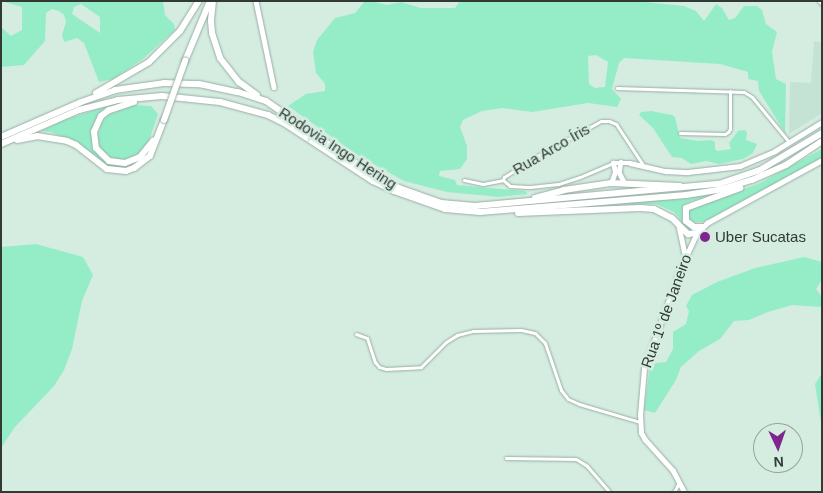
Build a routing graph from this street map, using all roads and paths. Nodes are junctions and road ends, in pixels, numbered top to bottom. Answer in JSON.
{"nodes":[{"id":1,"x":199,"y":1,"type":"edge"},
{"id":2,"x":205,"y":1,"type":"edge"},
{"id":3,"x":212,"y":1,"type":"edge"},
{"id":4,"x":256,"y":1,"type":"edge"},
{"id":5,"x":819,"y":1,"type":"edge"},
{"id":6,"x":822,"y":4,"type":"edge"},
{"id":7,"x":183,"y":60,"type":"junction"},
{"id":8,"x":274,"y":87,"type":"dead end"},
{"id":9,"x":617,"y":88,"type":"dead end"},
{"id":10,"x":730,"y":91,"type":"junction"},
{"id":11,"x":162,"y":96,"type":"junction"},
{"id":12,"x":81,"y":102,"type":"junction"},
{"id":13,"x":266,"y":102,"type":"junction"},
{"id":14,"x":162,"y":119,"type":"junction"},
{"id":15,"x":822,"y":122,"type":"edge"},
{"id":16,"x":680,"y":133,"type":"dead end"},
{"id":17,"x":822,"y":133,"type":"edge"},
{"id":18,"x":1,"y":136,"type":"edge"},
{"id":19,"x":822,"y":141,"type":"edge"},
{"id":20,"x":790,"y":143,"type":"junction"},
{"id":21,"x":1,"y":144,"type":"edge"},
{"id":22,"x":822,"y":146,"type":"edge"},
{"id":23,"x":822,"y":160,"type":"edge"},
{"id":24,"x":621,"y":162,"type":"junction"},
{"id":25,"x":612,"y":163,"type":"junction"},
{"id":26,"x":786,"y":165,"type":"junction"},
{"id":27,"x":644,"y":166,"type":"junction"},
{"id":28,"x":774,"y":170,"type":"junction"},
{"id":29,"x":464,"y":180,"type":"dead end"},
{"id":30,"x":503,"y":180,"type":"junction"},
{"id":31,"x":624,"y":182,"type":"junction"},
{"id":32,"x":611,"y":183,"type":"junction"},
{"id":33,"x":689,"y":188,"type":"junction"},
{"id":34,"x":523,"y":202,"type":"junction"},
{"id":35,"x":480,"y":212,"type":"junction"},
{"id":36,"x":678,"y":225,"type":"junction"},
{"id":37,"x":703,"y":227,"type":"junction"},
{"id":38,"x":698,"y":233,"type":"junction"},
{"id":39,"x":685,"y":256,"type":"junction"},
{"id":40,"x":356,"y":334,"type":"dead end"},
{"id":41,"x":640,"y":422,"type":"junction"},
{"id":42,"x":506,"y":458,"type":"dead end"},
{"id":43,"x":679,"y":482,"type":"junction"},
{"id":44,"x":610,"y":492,"type":"edge"},
{"id":45,"x":674,"y":492,"type":"edge"},
{"id":46,"x":684,"y":492,"type":"edge"}],
"edges":[{"from":1,"to":12,"type":"highway"},
{"from":2,"to":7,"type":"highway"},
{"from":3,"to":7,"type":"highway"},
{"from":3,"to":13,"type":"highway"},
{"from":4,"to":8,"type":"street"},
{"from":5,"to":6,"type":"street"},
{"from":7,"to":14,"type":"highway","bridge":true},
{"from":9,"to":10,"type":"street"},
{"from":10,"to":16,"type":"street"},
{"from":10,"to":20,"type":"street"},
{"from":11,"to":14,"type":"highway"},
{"from":11,"to":21,"type":"highway","name":"Rodovia Ingo Hering"},
{"from":11,"to":35,"type":"highway","name":"Rodovia Ingo Hering"},
{"from":12,"to":13,"type":"highway","name":"Rodovia Ingo Hering"},
{"from":12,"to":18,"type":"highway","name":"Rodovia Ingo Hering"},
{"from":13,"to":34,"type":"highway","name":"Rodovia Ingo Hering"},
{"from":14,"to":21,"type":"highway"},
{"from":15,"to":20,"type":"street"},
{"from":17,"to":33,"type":"highway","name":"Rodovia Ingo Hering"},
{"from":19,"to":26,"type":"highway","name":"Rodovia Ingo Hering"},
{"from":20,"to":27,"type":"street"},
{"from":22,"to":26,"type":"highway"},
{"from":23,"to":37,"type":"street","name":"Rua 1º de Janeiro"},
{"from":24,"to":25,"type":"street"},
{"from":24,"to":27,"type":"street"},
{"from":24,"to":31,"type":"street"},
{"from":25,"to":30,"type":"street","name":"Rua Arco Íris"},
{"from":25,"to":32,"type":"street"},
{"from":26,"to":28,"type":"highway","name":"Rodovia Ingo Hering"},
{"from":27,"to":30,"type":"street","name":"Rua Arco Íris"},
{"from":28,"to":35,"type":"highway","name":"Rodovia Ingo Hering"},
{"from":28,"to":37,"type":"highway"},
{"from":29,"to":30,"type":"street"},
{"from":31,"to":32,"type":"highway"},
{"from":31,"to":33,"type":"highway"},
{"from":32,"to":34,"type":"highway"},
{"from":33,"to":34,"type":"highway","name":"Rodovia Ingo Hering"},
{"from":35,"to":36,"type":"highway"},
{"from":36,"to":38,"type":"highway"},
{"from":36,"to":39,"type":"street"},
{"from":37,"to":38,"type":"street","name":"Rua 1º de Janeiro"},
{"from":38,"to":39,"type":"street","name":"Rua 1º de Janeiro"},
{"from":39,"to":41,"type":"street","name":"Rua 1º de Janeiro"},
{"from":40,"to":41,"type":"street"},
{"from":41,"to":43,"type":"street","name":"Rua 1º de Janeiro"},
{"from":42,"to":44,"type":"street"},
{"from":43,"to":45,"type":"street"},
{"from":43,"to":46,"type":"street","name":"Rua 1º de Janeiro"}]}
